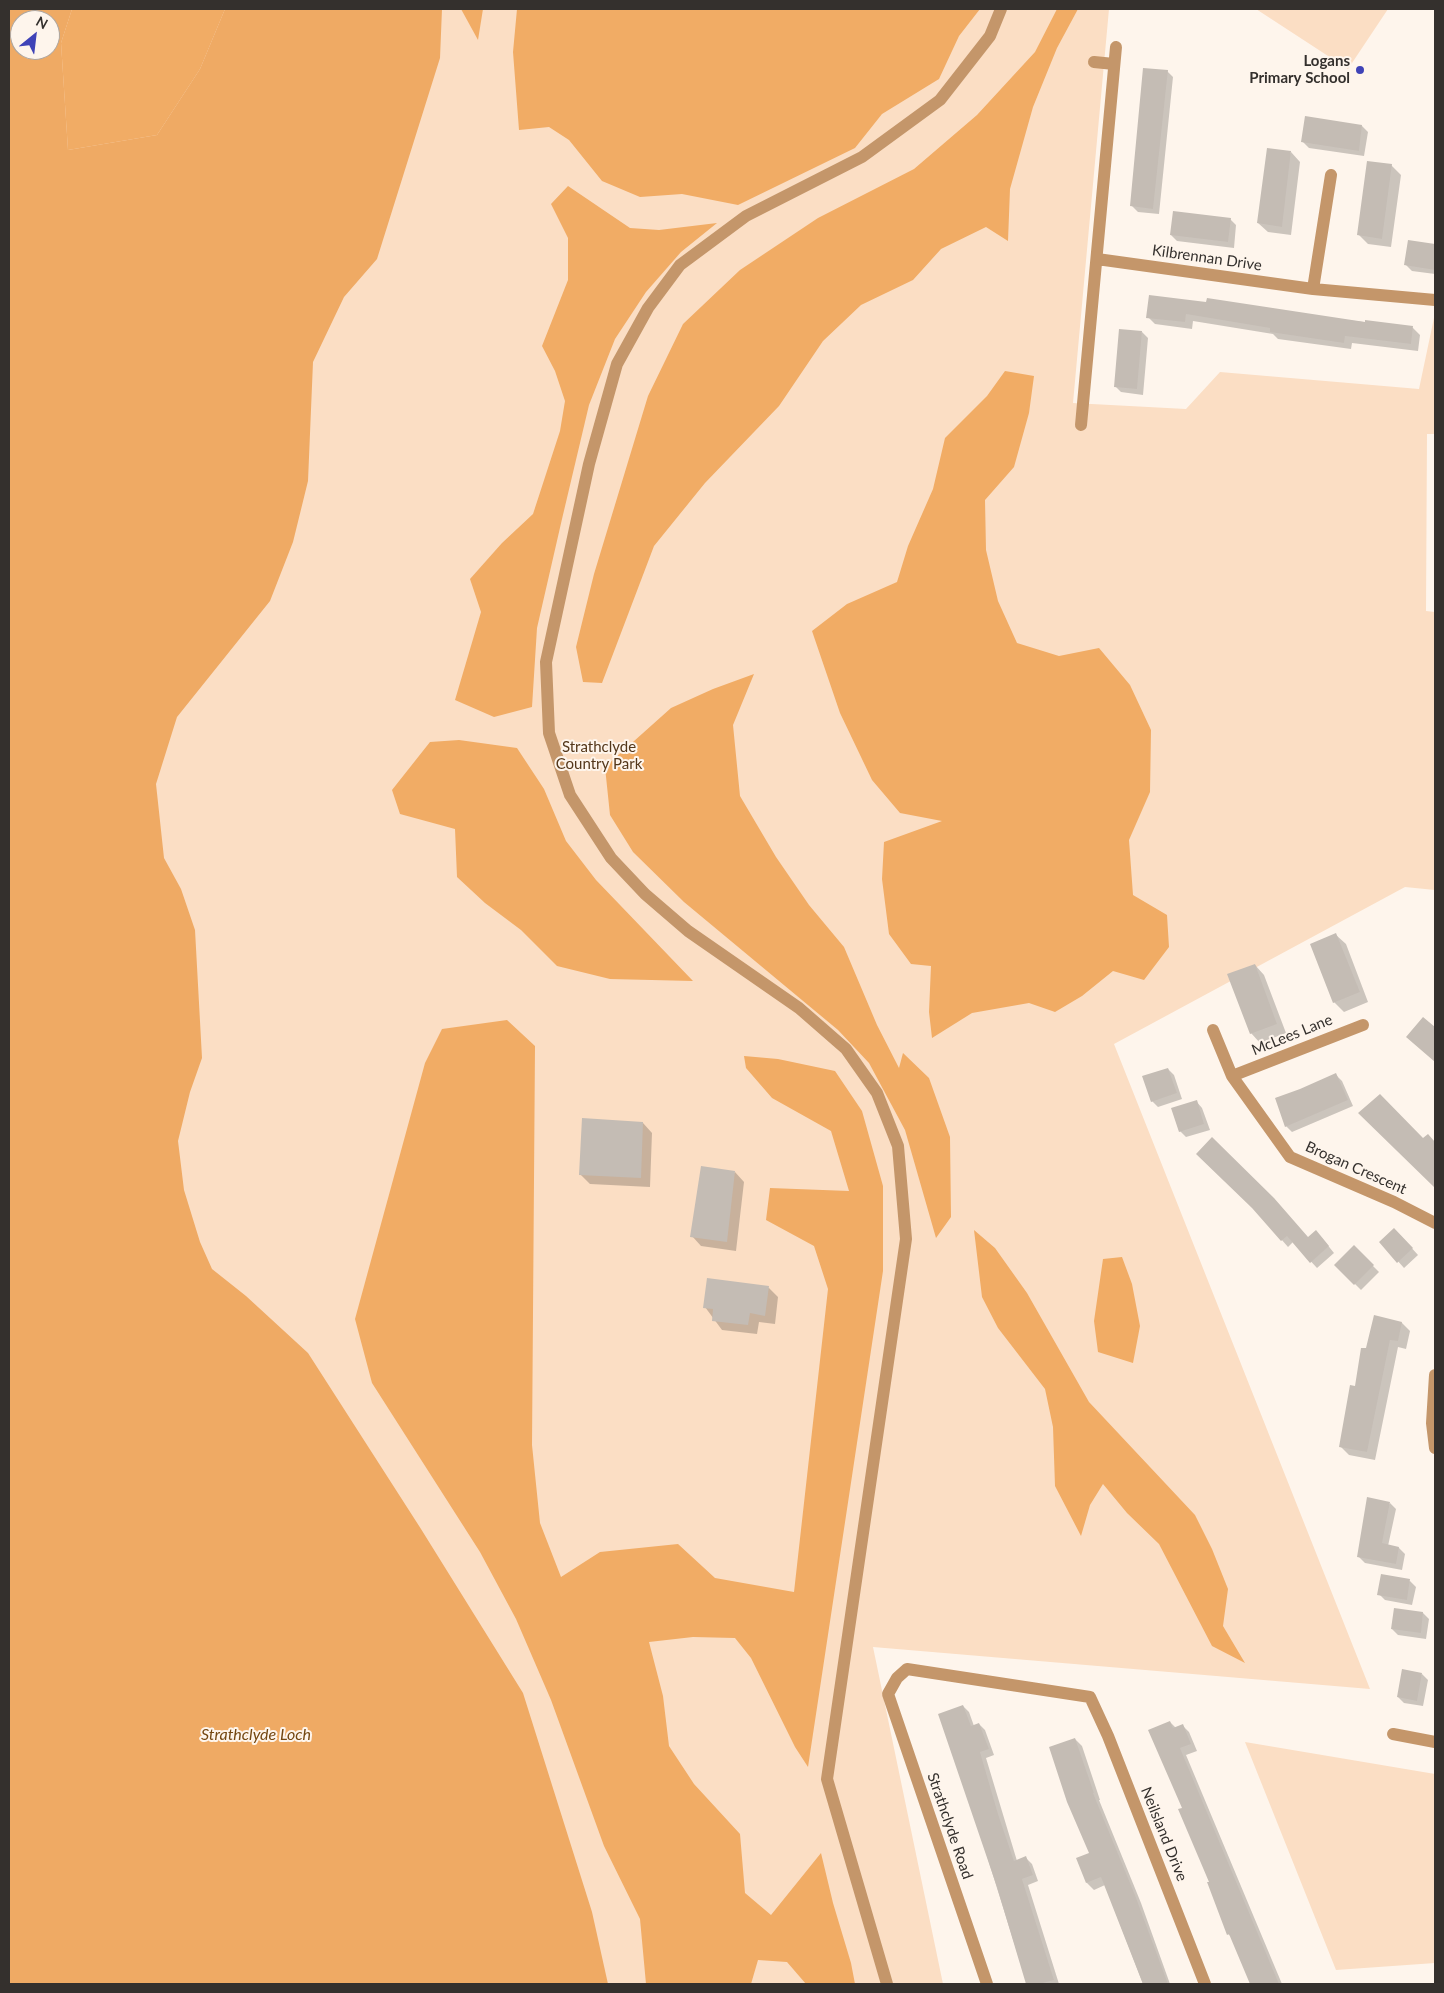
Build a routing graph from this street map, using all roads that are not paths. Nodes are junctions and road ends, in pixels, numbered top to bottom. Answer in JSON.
{"nodes":[{"id":1,"x":1001,"y":9,"type":"edge"},
{"id":2,"x":1116,"y":47,"type":"dead end"},
{"id":3,"x":1094,"y":62,"type":"dead end"},
{"id":4,"x":1114,"y":64,"type":"junction"},
{"id":5,"x":1330,"y":175,"type":"dead end"},
{"id":6,"x":1097,"y":259,"type":"junction"},
{"id":7,"x":1313,"y":289,"type":"junction"},
{"id":8,"x":1435,"y":300,"type":"edge"},
{"id":9,"x":1081,"y":425,"type":"dead end"},
{"id":10,"x":1363,"y":1025,"type":"dead end"},
{"id":11,"x":1213,"y":1030,"type":"dead end"},
{"id":12,"x":1232,"y":1076,"type":"junction"},
{"id":13,"x":1435,"y":1223,"type":"edge"},
{"id":14,"x":1435,"y":1375,"type":"edge"},
{"id":15,"x":1435,"y":1448,"type":"edge"},
{"id":16,"x":1090,"y":1697,"type":"joint"},
{"id":17,"x":1393,"y":1734,"type":"dead end"},
{"id":18,"x":1435,"y":1742,"type":"edge"},
{"id":19,"x":887,"y":1984,"type":"edge"},
{"id":20,"x":987,"y":1984,"type":"edge"},
{"id":21,"x":1205,"y":1984,"type":"edge"}],
"edges":[{"from":1,"to":19,"type":"street"},
{"from":2,"to":4,"type":"street"},
{"from":3,"to":4,"type":"street"},
{"from":4,"to":6,"type":"street"},
{"from":5,"to":7,"type":"street"},
{"from":6,"to":7,"type":"street","name":"Kilbrennan Drive"},
{"from":6,"to":9,"type":"street"},
{"from":7,"to":8,"type":"street","name":"Kilbrennan Drive"},
{"from":10,"to":12,"type":"street","name":"McLees Lane"},
{"from":11,"to":12,"type":"street","name":"Brogan Crescent"},
{"from":12,"to":13,"type":"street","name":"Brogan Crescent"},
{"from":14,"to":15,"type":"street"},
{"from":16,"to":20,"type":"street","name":"Strathclyde Road"},
{"from":16,"to":21,"type":"street","name":"Neilsland Drive"},
{"from":17,"to":18,"type":"street"}]}
